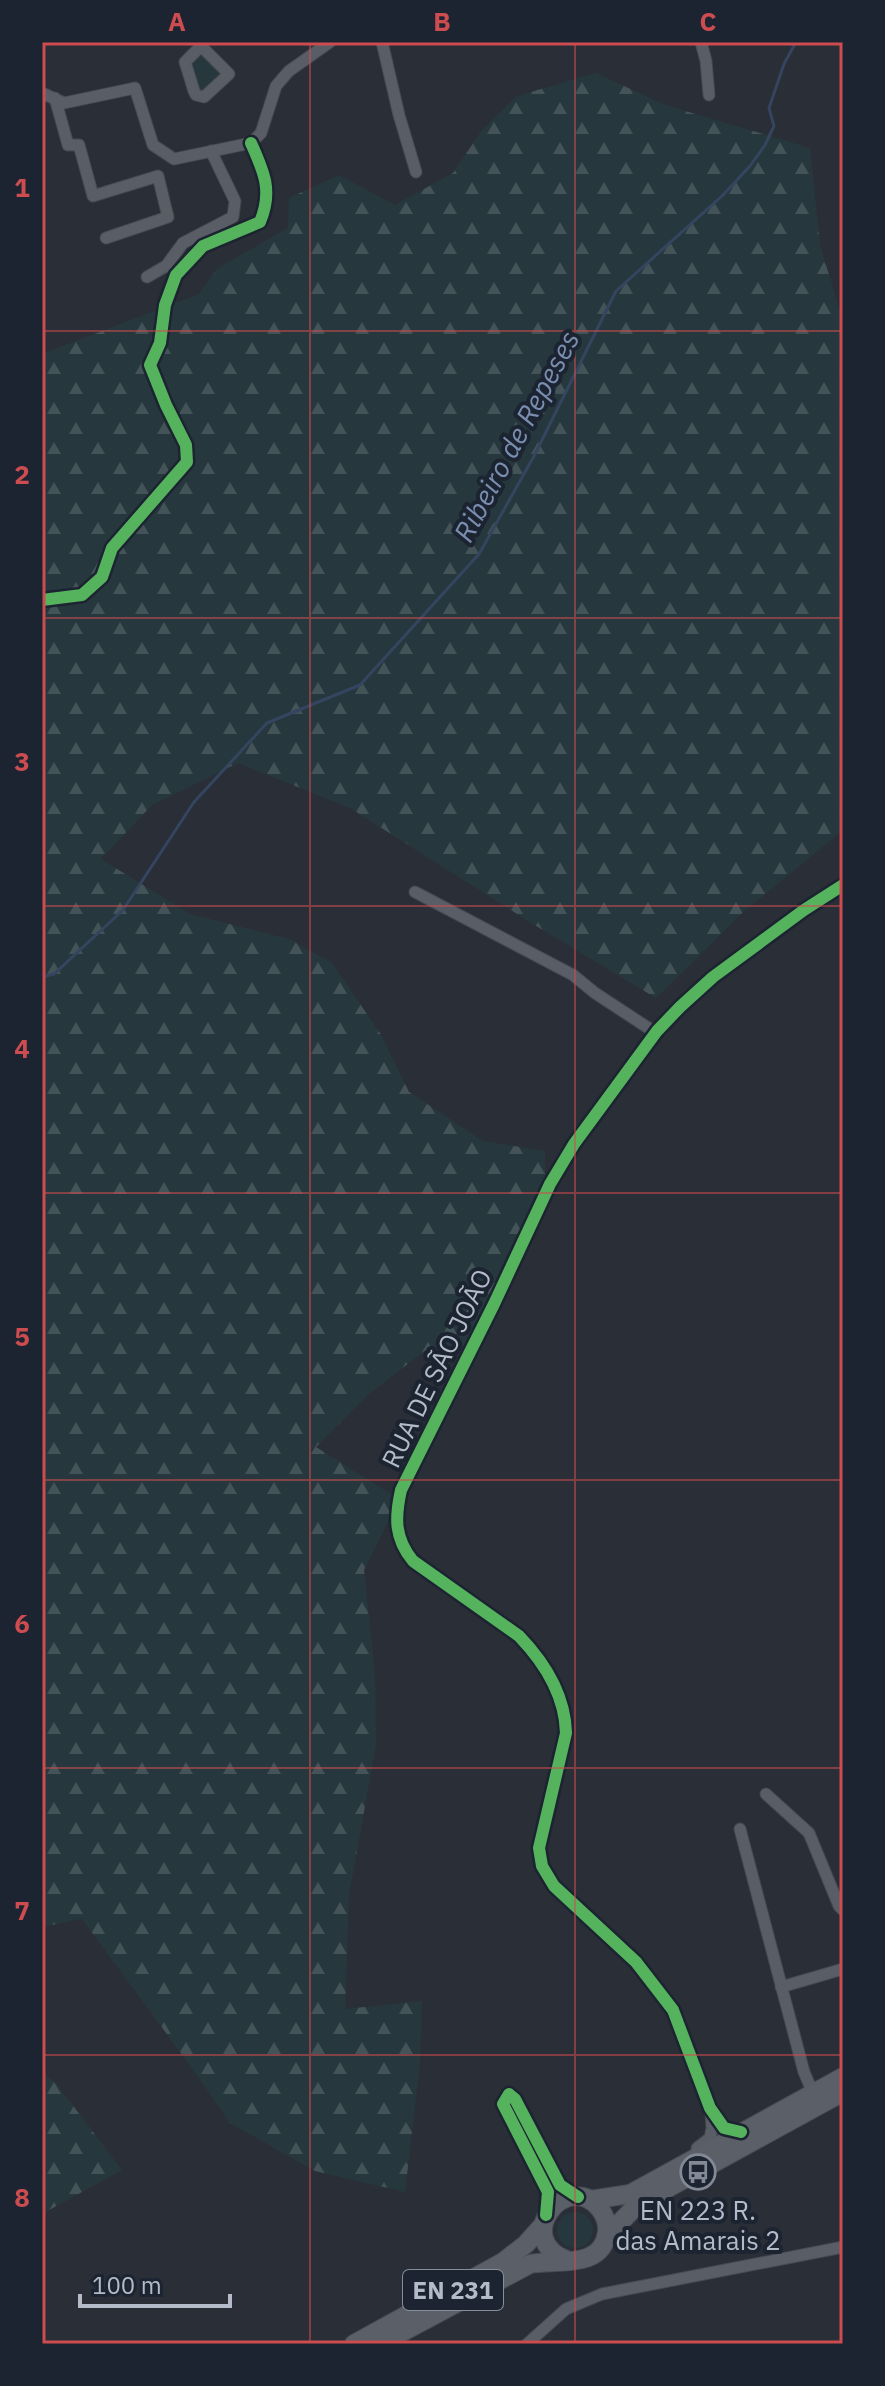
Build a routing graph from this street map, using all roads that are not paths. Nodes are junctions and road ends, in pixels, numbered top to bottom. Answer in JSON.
{"nodes":[{"id":1,"x":197,"y":42,"type":"edge"},
{"id":2,"x":330,"y":42,"type":"edge"},
{"id":3,"x":382,"y":42,"type":"edge"},
{"id":4,"x":701,"y":42,"type":"edge"},
{"id":5,"x":210,"y":48,"type":"edge"},
{"id":6,"x":190,"y":57,"type":"junction"},
{"id":7,"x":42,"y":93,"type":"edge"},
{"id":8,"x":709,"y":95,"type":"dead end"},
{"id":9,"x":55,"y":98,"type":"junction"},
{"id":10,"x":251,"y":143,"type":"junction"},
{"id":11,"x":211,"y":151,"type":"junction"},
{"id":12,"x":416,"y":172,"type":"dead end"},
{"id":13,"x":106,"y":238,"type":"dead end"},
{"id":14,"x":147,"y":277,"type":"dead end"},
{"id":15,"x":42,"y":600,"type":"edge"},
{"id":16,"x":843,"y":885,"type":"edge"},
{"id":17,"x":415,"y":892,"type":"dead end"},
{"id":18,"x":656,"y":1033,"type":"junction"},
{"id":19,"x":766,"y":1794,"type":"dead end"},
{"id":20,"x":740,"y":1829,"type":"dead end"},
{"id":21,"x":843,"y":1910,"type":"edge"},
{"id":22,"x":843,"y":1969,"type":"edge"},
{"id":23,"x":781,"y":1987,"type":"junction"},
{"id":24,"x":843,"y":2077,"type":"edge"},
{"id":25,"x":843,"y":2092,"type":"edge"},
{"id":26,"x":813,"y":2093,"type":"junction"},
{"id":27,"x":710,"y":2108,"type":"junction"},
{"id":28,"x":741,"y":2132,"type":"junction"},
{"id":29,"x":686,"y":2162,"type":"junction"},
{"id":30,"x":584,"y":2199,"type":"junction"},
{"id":31,"x":545,"y":2220,"type":"junction"},
{"id":32,"x":606,"y":2237,"type":"junction"},
{"id":33,"x":843,"y":2247,"type":"edge"},
{"id":34,"x":569,"y":2261,"type":"junction"},
{"id":35,"x":354,"y":2344,"type":"edge"},
{"id":36,"x":380,"y":2344,"type":"edge"},
{"id":37,"x":527,"y":2344,"type":"edge"}],
"edges":[{"from":1,"to":6,"type":"street"},
{"from":2,"to":10,"type":"street"},
{"from":3,"to":12,"type":"street"},
{"from":4,"to":8,"type":"street"},
{"from":5,"to":6,"type":"street"},
{"from":5,"to":6,"type":"street"},
{"from":7,"to":9,"type":"street"},
{"from":9,"to":11,"type":"street"},
{"from":9,"to":13,"type":"street"},
{"from":10,"to":11,"type":"street"},
{"from":10,"to":15,"type":"street"},
{"from":11,"to":14,"type":"street"},
{"from":16,"to":18,"type":"street","name":"RUA DE SÃO JOÃO"},
{"from":17,"to":18,"type":"street"},
{"from":18,"to":27,"type":"street","name":"RUA DE SÃO JOÃO"},
{"from":19,"to":21,"type":"street"},
{"from":20,"to":23,"type":"street"},
{"from":22,"to":23,"type":"street"},
{"from":23,"to":26,"type":"street"},
{"from":24,"to":26,"type":"main road","number":"EN 231"},
{"from":25,"to":32,"type":"main road","number":"EN 231"},
{"from":26,"to":28,"type":"main road","number":"EN 231"},
{"from":27,"to":28,"type":"street"},
{"from":27,"to":29,"type":"street"},
{"from":28,"to":29,"type":"main road","number":"EN 231"},
{"from":29,"to":30,"type":"main road","number":"EN 231"},
{"from":30,"to":31,"type":"main road","number":"EN 231"},
{"from":30,"to":31,"type":"street"},
{"from":30,"to":32,"type":"main road"},
{"from":31,"to":34,"type":"main road"},
{"from":31,"to":35,"type":"main road","number":"EN 231"},
{"from":32,"to":34,"type":"main road","number":"EN 231"},
{"from":33,"to":37,"type":"street"},
{"from":34,"to":36,"type":"main road","number":"EN 231"}]}
